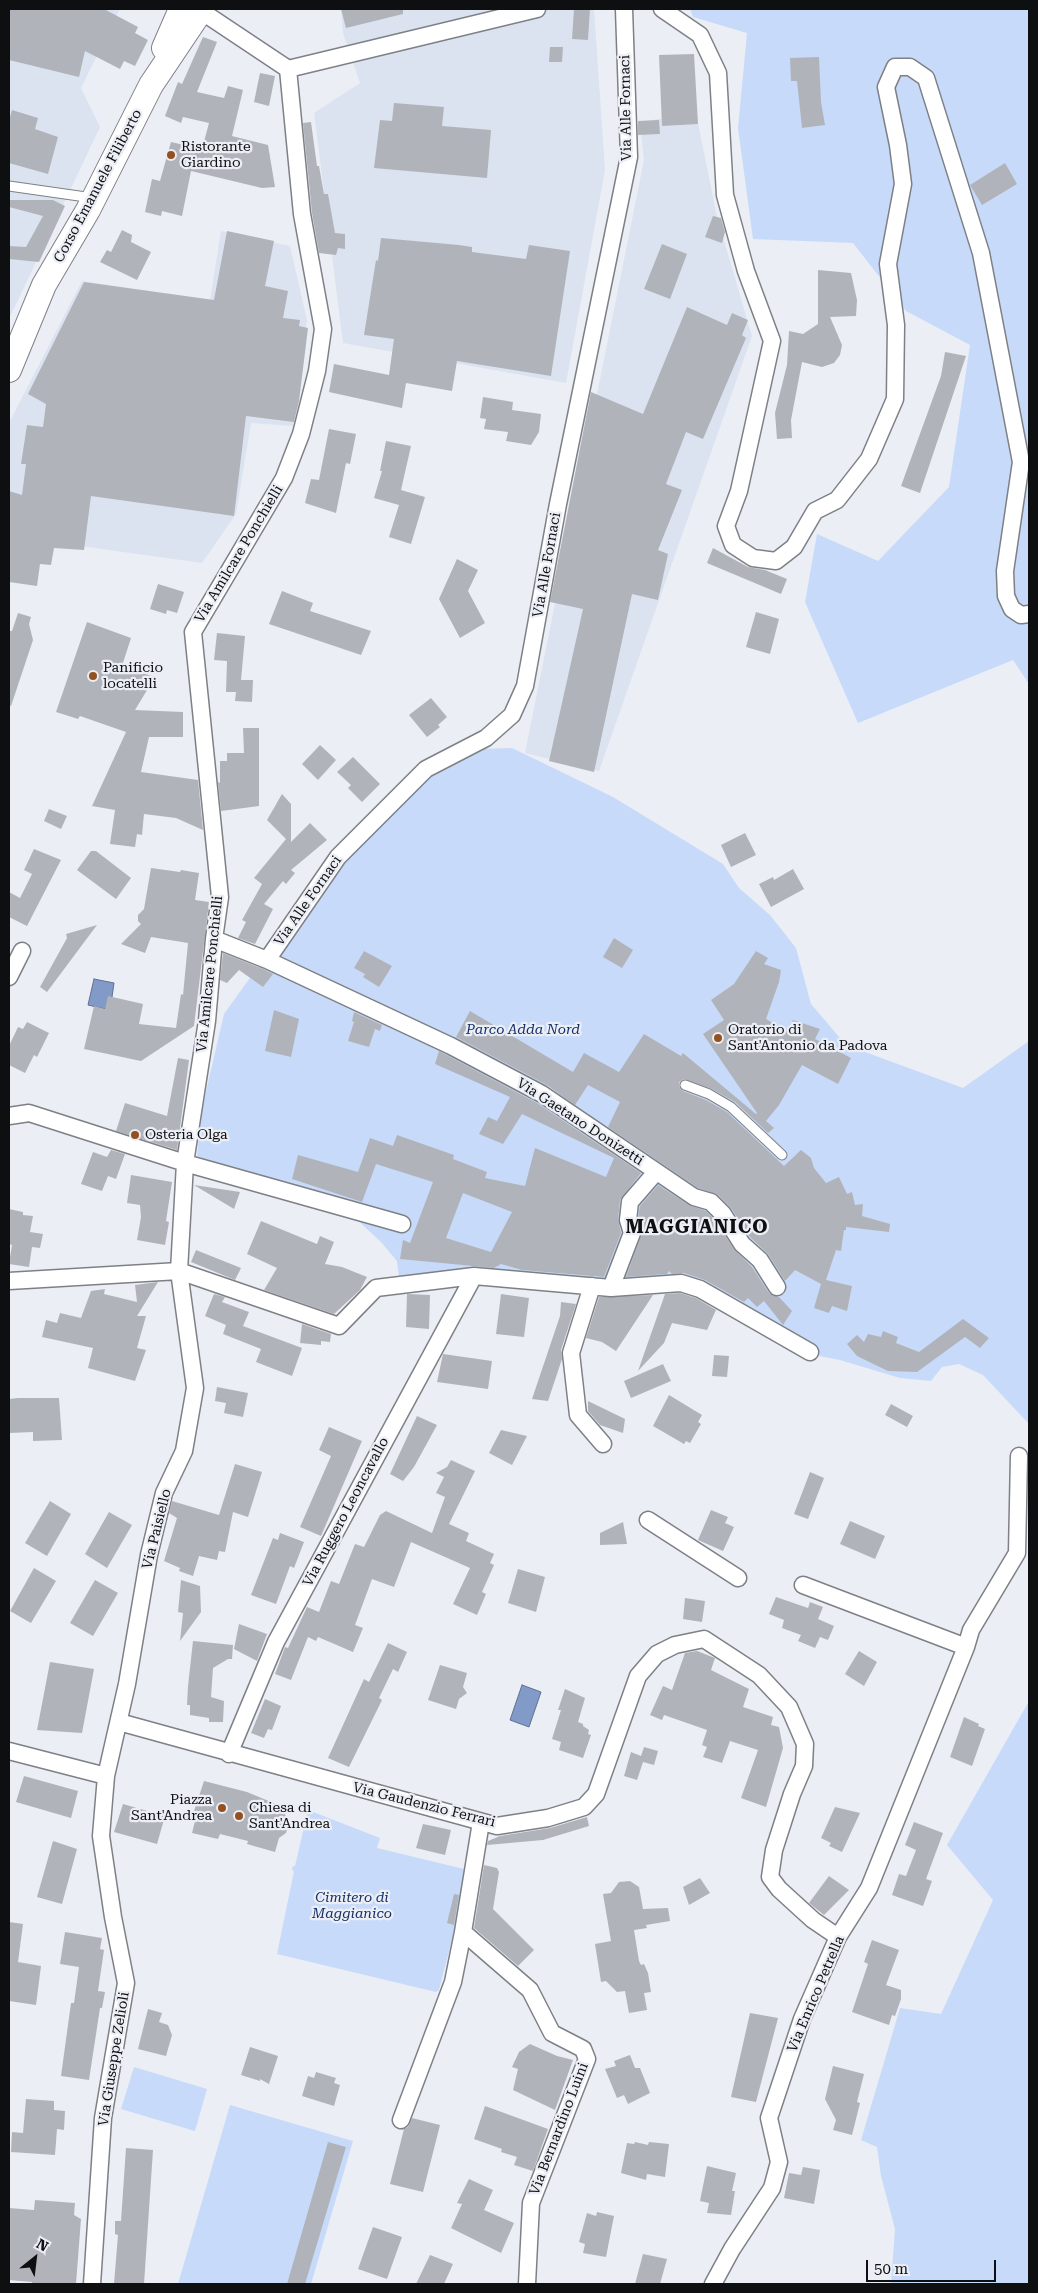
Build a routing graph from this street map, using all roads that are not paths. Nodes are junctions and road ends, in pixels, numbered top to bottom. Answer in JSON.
{"nodes":[{"id":1,"x":537,"y":9,"type":"edge"},
{"id":2,"x":624,"y":9,"type":"edge"},
{"id":3,"x":662,"y":9,"type":"edge"},
{"id":4,"x":195,"y":10,"type":"edge"},
{"id":5,"x":288,"y":69,"type":"junction"},
{"id":6,"x":9,"y":186,"type":"edge"},
{"id":7,"x":91,"y":204,"type":"junction"},
{"id":8,"x":10,"y":368,"type":"edge"},
{"id":9,"x":1029,"y":614,"type":"edge"},
{"id":10,"x":214,"y":939,"type":"junction"},
{"id":11,"x":22,"y":951,"type":"dead end"},
{"id":12,"x":267,"y":960,"type":"junction"},
{"id":13,"x":9,"y":976,"type":"edge"},
{"id":14,"x":685,"y":1085,"type":"dead end"},
{"id":15,"x":9,"y":1116,"type":"edge"},
{"id":16,"x":782,"y":1156,"type":"dead end"},
{"id":17,"x":185,"y":1163,"type":"junction"},
{"id":18,"x":656,"y":1172,"type":"junction"},
{"id":19,"x":402,"y":1224,"type":"dead end"},
{"id":20,"x":179,"y":1271,"type":"junction"},
{"id":21,"x":474,"y":1276,"type":"junction"},
{"id":22,"x":9,"y":1281,"type":"edge"},
{"id":23,"x":592,"y":1286,"type":"junction"},
{"id":24,"x":611,"y":1288,"type":"junction"},
{"id":25,"x":777,"y":1288,"type":"dead end"},
{"id":26,"x":810,"y":1352,"type":"dead end"},
{"id":27,"x":603,"y":1444,"type":"dead end"},
{"id":28,"x":1019,"y":1456,"type":"dead end"},
{"id":29,"x":648,"y":1520,"type":"dead end"},
{"id":30,"x":738,"y":1578,"type":"dead end"},
{"id":31,"x":803,"y":1584,"type":"dead end"},
{"id":32,"x":966,"y":1647,"type":"junction"},
{"id":33,"x":119,"y":1722,"type":"junction"},
{"id":34,"x":9,"y":1752,"type":"edge"},
{"id":35,"x":229,"y":1754,"type":"junction"},
{"id":36,"x":106,"y":1776,"type":"junction"},
{"id":37,"x":481,"y":1822,"type":"junction"},
{"id":38,"x":463,"y":1932,"type":"junction"},
{"id":39,"x":838,"y":1937,"type":"junction"},
{"id":40,"x":400,"y":2120,"type":"dead end"},
{"id":41,"x":92,"y":2284,"type":"edge"},
{"id":42,"x":526,"y":2284,"type":"edge"},
{"id":43,"x":713,"y":2284,"type":"edge"}],
"edges":[{"from":1,"to":5,"type":"street"},
{"from":2,"to":12,"type":"street","name":"Via Alle Fornaci"},
{"from":3,"to":9,"type":"street"},
{"from":4,"to":5,"type":"street"},
{"from":4,"to":7,"type":"main road","name":"Corso Emanuele Filiberto"},
{"from":5,"to":10,"type":"street","name":"Via Amilcare Ponchielli"},
{"from":6,"to":7,"type":"lane"},
{"from":7,"to":8,"type":"main road","name":"Corso Emanuele Filiberto"},
{"from":10,"to":12,"type":"street","name":"Via Alle Fornaci"},
{"from":10,"to":17,"type":"street","name":"Via Amilcare Ponchielli"},
{"from":11,"to":13,"type":"street"},
{"from":12,"to":18,"type":"street","name":"Via Gaetano Donizetti"},
{"from":14,"to":16,"type":"lane"},
{"from":15,"to":17,"type":"street"},
{"from":17,"to":19,"type":"street"},
{"from":17,"to":20,"type":"street","name":"Via Paisiello"},
{"from":18,"to":24,"type":"street"},
{"from":18,"to":25,"type":"street","name":"Via Gaetano Donizetti"},
{"from":20,"to":21,"type":"street"},
{"from":20,"to":22,"type":"street"},
{"from":20,"to":33,"type":"street","name":"Via Paisiello"},
{"from":21,"to":23,"type":"street"},
{"from":21,"to":35,"type":"street","name":"Via Ruggero Leoncavallo"},
{"from":23,"to":24,"type":"street"},
{"from":23,"to":27,"type":"street"},
{"from":24,"to":26,"type":"street"},
{"from":28,"to":32,"type":"street","name":"Via Enrico Petrella"},
{"from":29,"to":30,"type":"street"},
{"from":31,"to":32,"type":"street"},
{"from":32,"to":39,"type":"street","name":"Via Enrico Petrella"},
{"from":33,"to":35,"type":"street","name":"Via Gaudenzio Ferrari"},
{"from":33,"to":36,"type":"street","name":"Via Paisiello"},
{"from":34,"to":36,"type":"street"},
{"from":35,"to":37,"type":"street","name":"Via Gaudenzio Ferrari"},
{"from":36,"to":41,"type":"street","name":"Via Giuseppe Zelioli"},
{"from":37,"to":38,"type":"street"},
{"from":37,"to":39,"type":"street","name":"Via Gaudenzio Ferrari"},
{"from":38,"to":40,"type":"street"},
{"from":38,"to":42,"type":"street","name":"Via Bernardino Luini"},
{"from":39,"to":43,"type":"street","name":"Via Enrico Petrella"}]}
